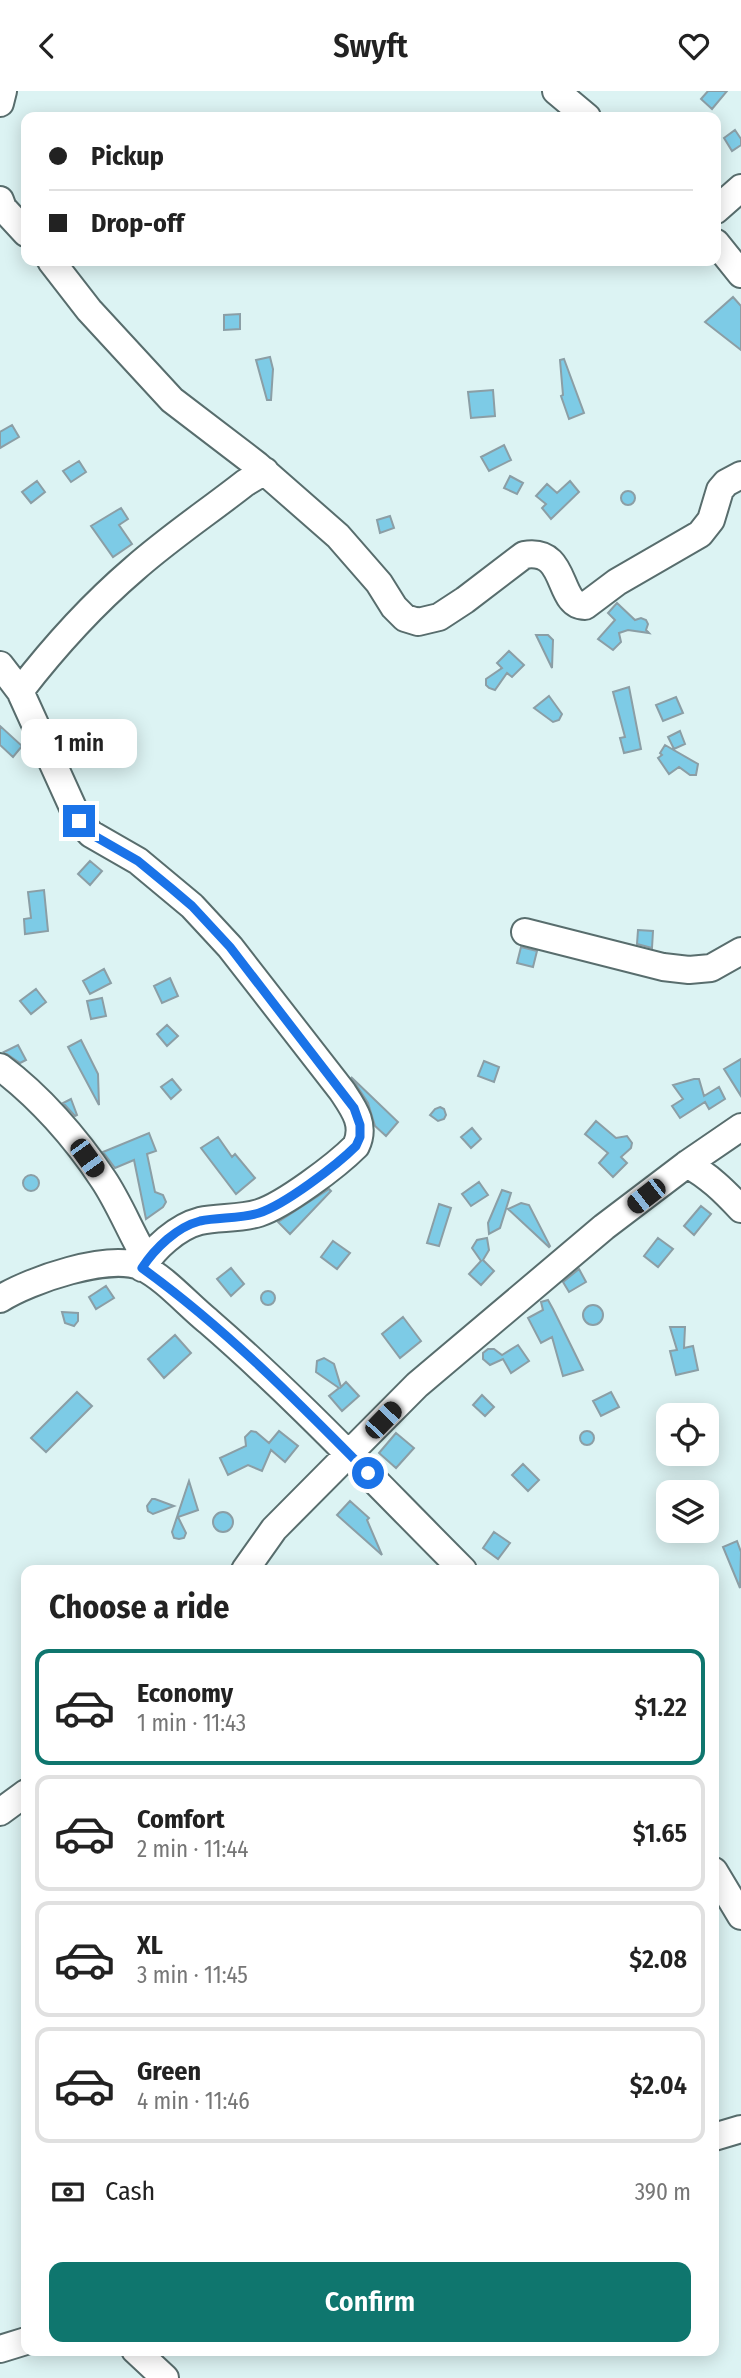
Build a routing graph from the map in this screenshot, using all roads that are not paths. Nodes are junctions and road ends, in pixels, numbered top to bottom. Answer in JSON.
{"nodes":[{"id":1,"x":3,"y":91,"type":"edge"},
{"id":2,"x":556,"y":91,"type":"edge"},
{"id":3,"x":0,"y":103,"type":"edge"},
{"id":4,"x":581,"y":112,"type":"edge"},
{"id":5,"x":741,"y":188,"type":"edge"},
{"id":6,"x":0,"y":200,"type":"edge"},
{"id":7,"x":721,"y":206,"type":"edge"},
{"id":8,"x":21,"y":228,"type":"edge"},
{"id":9,"x":721,"y":249,"type":"edge"},
{"id":10,"x":55,"y":266,"type":"edge"},
{"id":11,"x":741,"y":274,"type":"edge"},
{"id":12,"x":265,"y":471,"type":"junction"},
{"id":13,"x":741,"y":475,"type":"edge"},
{"id":14,"x":0,"y":665,"type":"edge"},
{"id":15,"x":20,"y":691,"type":"junction"},
{"id":16,"x":525,"y":932,"type":"dead end"},
{"id":17,"x":741,"y":951,"type":"edge"},
{"id":18,"x":0,"y":1067,"type":"edge"},
{"id":19,"x":741,"y":1127,"type":"edge"},
{"id":20,"x":687,"y":1164,"type":"junction"},
{"id":21,"x":741,"y":1209,"type":"edge"},
{"id":22,"x":144,"y":1264,"type":"junction"},
{"id":23,"x":0,"y":1299,"type":"edge"},
{"id":24,"x":349,"y":1454,"type":"junction"},
{"id":25,"x":249,"y":1565,"type":"edge"},
{"id":26,"x":458,"y":1565,"type":"edge"},
{"id":27,"x":21,"y":1797,"type":"edge"},
{"id":28,"x":0,"y":1812,"type":"edge"},
{"id":29,"x":719,"y":1879,"type":"edge"},
{"id":30,"x":741,"y":1916,"type":"edge"},
{"id":31,"x":741,"y":2129,"type":"edge"},
{"id":32,"x":719,"y":2136,"type":"edge"},
{"id":33,"x":21,"y":2343,"type":"edge"},
{"id":34,"x":0,"y":2349,"type":"edge"},
{"id":35,"x":141,"y":2356,"type":"edge"},
{"id":36,"x":165,"y":2378,"type":"edge"}],
"edges":[{"from":1,"to":3,"type":"street"},
{"from":2,"to":4,"type":"street"},
{"from":5,"to":7,"type":"street"},
{"from":6,"to":8,"type":"street"},
{"from":9,"to":11,"type":"street"},
{"from":10,"to":12,"type":"street"},
{"from":12,"to":13,"type":"street"},
{"from":12,"to":15,"type":"street"},
{"from":14,"to":15,"type":"street"},
{"from":15,"to":22,"type":"street"},
{"from":16,"to":17,"type":"street"},
{"from":18,"to":22,"type":"street"},
{"from":19,"to":20,"type":"street"},
{"from":20,"to":21,"type":"street"},
{"from":20,"to":24,"type":"street"},
{"from":22,"to":23,"type":"street"},
{"from":22,"to":24,"type":"street"},
{"from":24,"to":25,"type":"street"},
{"from":24,"to":26,"type":"street"},
{"from":27,"to":28,"type":"street"},
{"from":29,"to":30,"type":"street"},
{"from":31,"to":32,"type":"street"},
{"from":33,"to":34,"type":"street"},
{"from":35,"to":36,"type":"street"}]}
